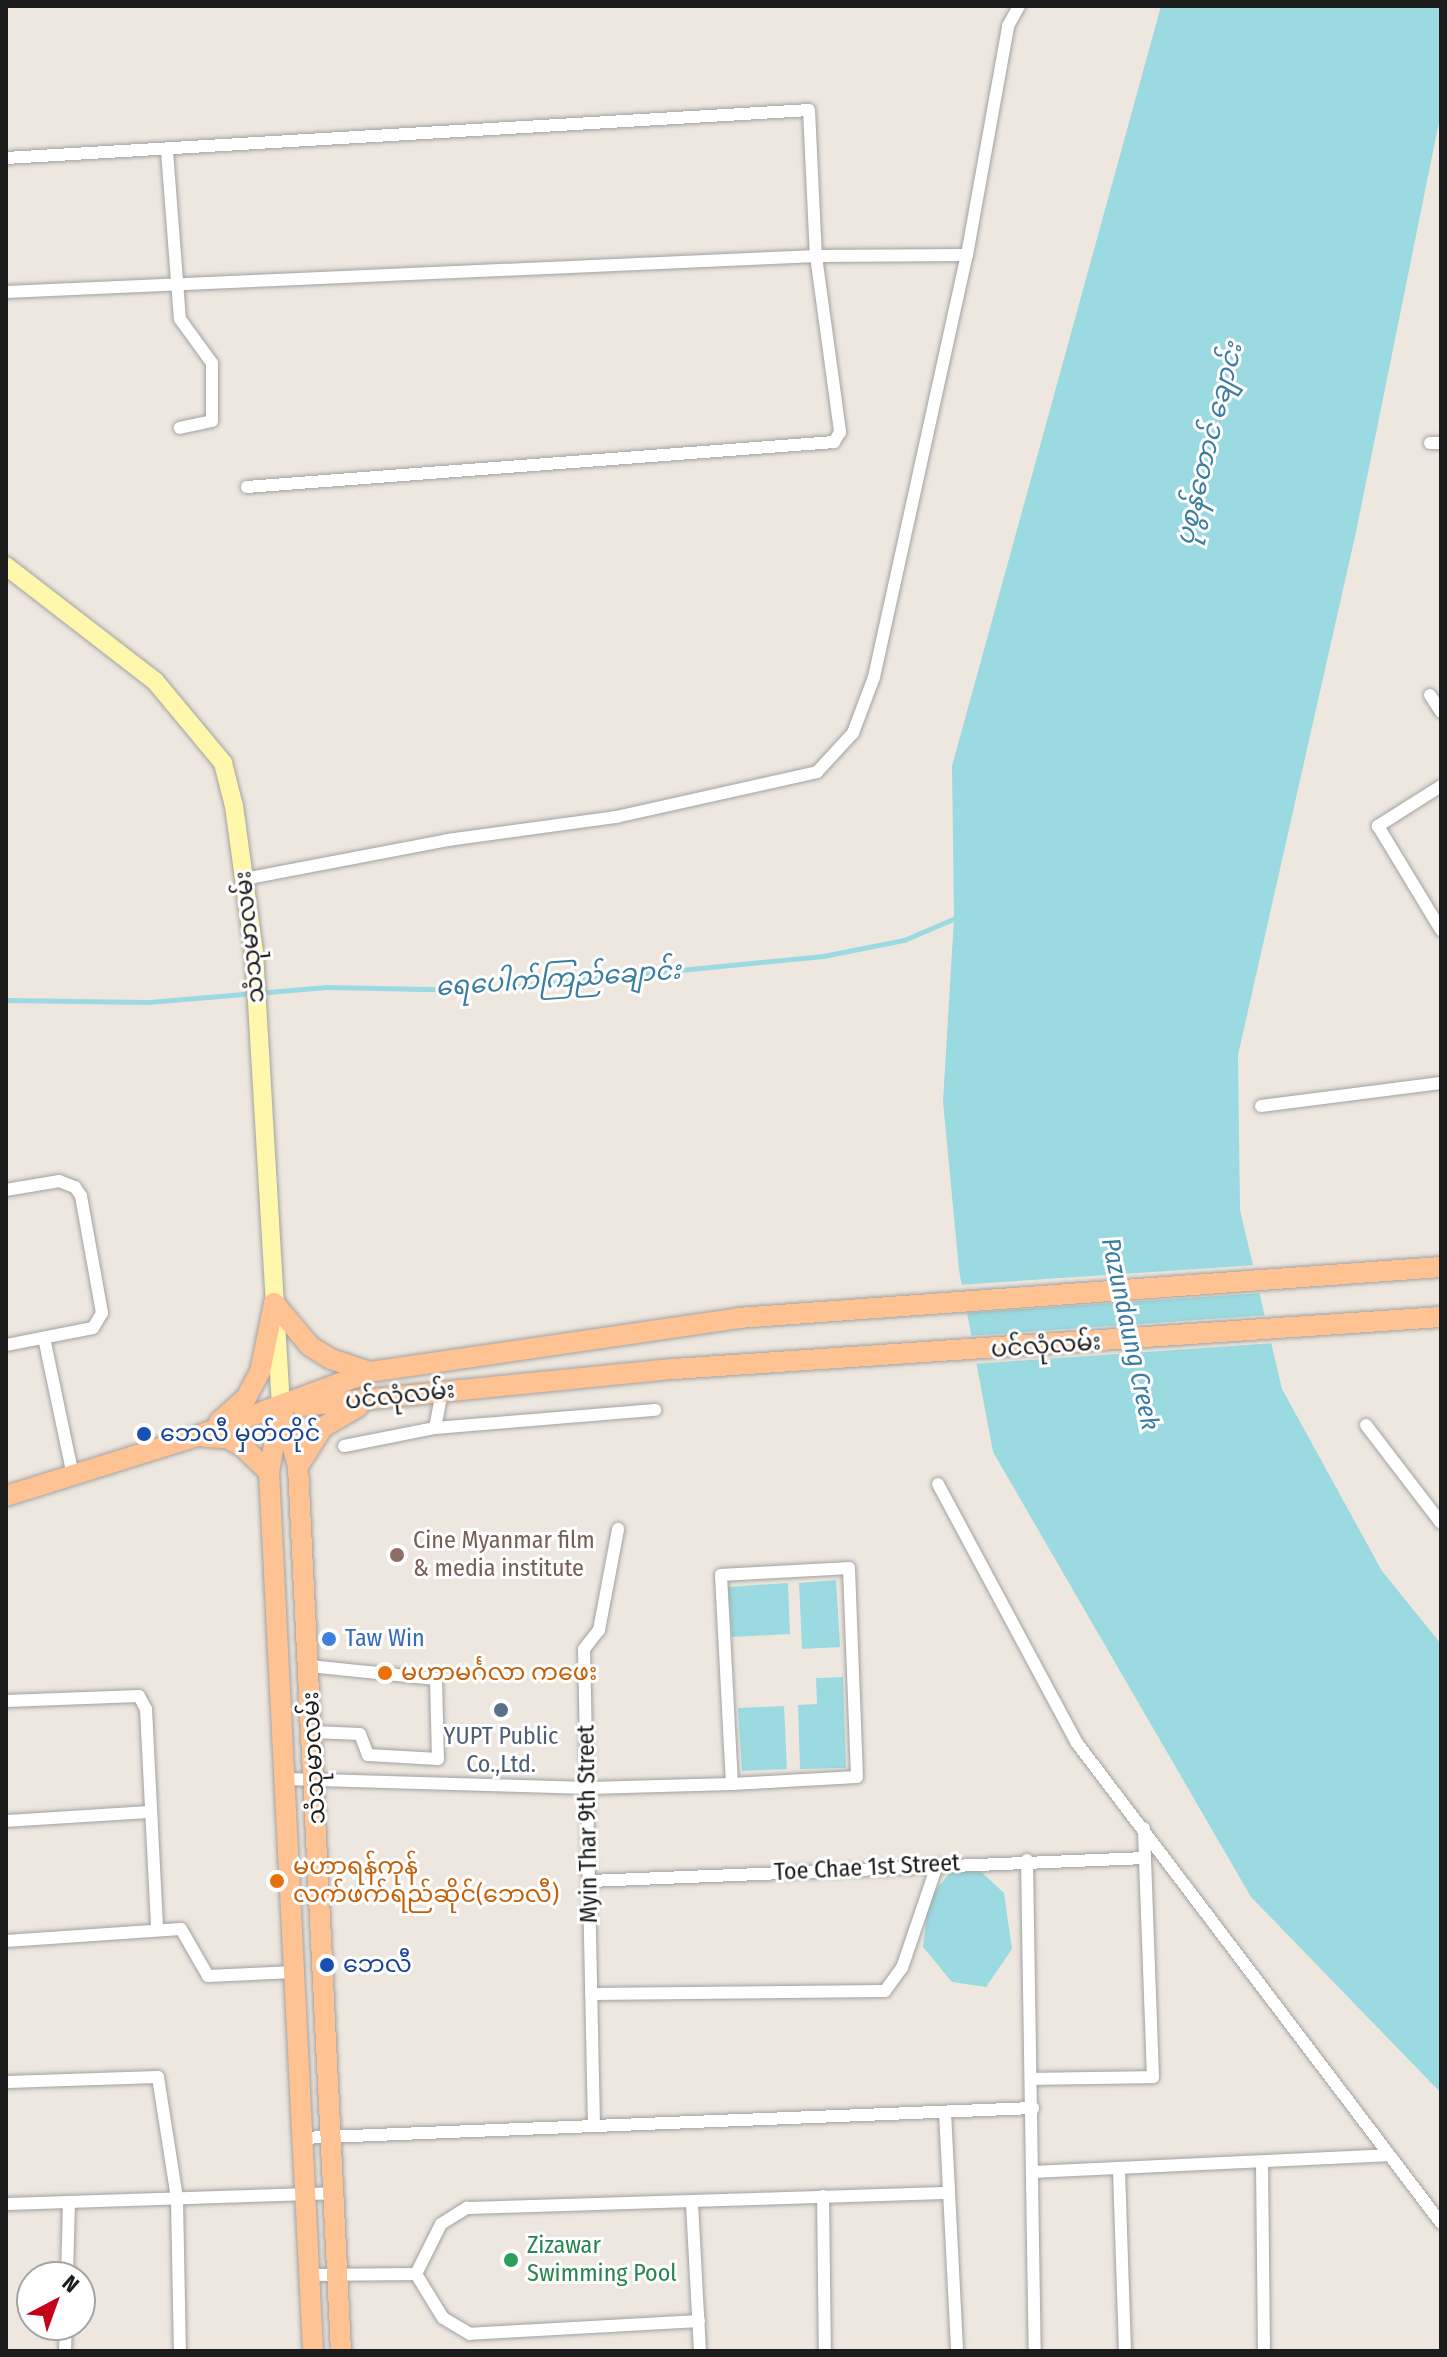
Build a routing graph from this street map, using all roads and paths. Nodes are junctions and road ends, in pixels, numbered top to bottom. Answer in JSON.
{"nodes":[{"id":1,"x":1019,"y":6,"type":"edge"},
{"id":2,"x":167,"y":151,"type":"junction"},
{"id":3,"x":6,"y":158,"type":"edge"},
{"id":4,"x":967,"y":255,"type":"junction"},
{"id":5,"x":816,"y":256,"type":"junction"},
{"id":6,"x":179,"y":284,"type":"junction"},
{"id":7,"x":6,"y":292,"type":"edge"},
{"id":8,"x":180,"y":428,"type":"dead end"},
{"id":9,"x":247,"y":487,"type":"dead end"},
{"id":10,"x":6,"y":566,"type":"edge"},
{"id":11,"x":1430,"y":695,"type":"dead end"},
{"id":12,"x":1441,"y":712,"type":"edge"},
{"id":13,"x":1441,"y":786,"type":"edge"},
{"id":14,"x":244,"y":879,"type":"junction"},
{"id":15,"x":1441,"y":930,"type":"edge"},
{"id":16,"x":1441,"y":1083,"type":"edge"},
{"id":17,"x":1261,"y":1106,"type":"dead end"},
{"id":18,"x":6,"y":1190,"type":"edge"},
{"id":19,"x":1441,"y":1267,"type":"edge"},
{"id":20,"x":274,"y":1303,"type":"junction"},
{"id":21,"x":1441,"y":1317,"type":"edge"},
{"id":22,"x":44,"y":1338,"type":"junction"},
{"id":23,"x":6,"y":1345,"type":"edge"},
{"id":24,"x":370,"y":1372,"type":"junction"},
{"id":25,"x":442,"y":1391,"type":"junction"},
{"id":26,"x":377,"y":1400,"type":"junction"},
{"id":27,"x":281,"y":1407,"type":"junction"},
{"id":28,"x":655,"y":1410,"type":"dead end"},
{"id":29,"x":1366,"y":1425,"type":"dead end"},
{"id":30,"x":435,"y":1428,"type":"junction"},
{"id":31,"x":197,"y":1436,"type":"junction"},
{"id":32,"x":344,"y":1446,"type":"dead end"},
{"id":33,"x":298,"y":1466,"type":"junction"},
{"id":34,"x":269,"y":1472,"type":"junction"},
{"id":35,"x":73,"y":1476,"type":"junction"},
{"id":36,"x":938,"y":1484,"type":"dead end"},
{"id":37,"x":6,"y":1496,"type":"edge"},
{"id":38,"x":1441,"y":1523,"type":"edge"},
{"id":39,"x":618,"y":1529,"type":"dead end"},
{"id":40,"x":309,"y":1666,"type":"junction"},
{"id":41,"x":6,"y":1701,"type":"edge"},
{"id":42,"x":313,"y":1732,"type":"junction"},
{"id":43,"x":315,"y":1778,"type":"junction"},
{"id":44,"x":286,"y":1779,"type":"junction"},
{"id":45,"x":732,"y":1784,"type":"junction"},
{"id":46,"x":589,"y":1788,"type":"junction"},
{"id":47,"x":151,"y":1812,"type":"junction"},
{"id":48,"x":6,"y":1821,"type":"edge"},
{"id":49,"x":1144,"y":1828,"type":"junction"},
{"id":50,"x":1145,"y":1858,"type":"junction"},
{"id":51,"x":1027,"y":1860,"type":"junction"},
{"id":52,"x":937,"y":1865,"type":"junction"},
{"id":53,"x":590,"y":1881,"type":"junction"},
{"id":54,"x":323,"y":1921,"type":"junction"},
{"id":55,"x":290,"y":1925,"type":"junction"},
{"id":56,"x":157,"y":1928,"type":"junction"},
{"id":57,"x":6,"y":1941,"type":"edge"},
{"id":58,"x":294,"y":1972,"type":"junction"},
{"id":59,"x":591,"y":1994,"type":"junction"},
{"id":60,"x":1031,"y":2079,"type":"junction"},
{"id":61,"x":6,"y":2082,"type":"edge"},
{"id":62,"x":1033,"y":2108,"type":"junction"},
{"id":63,"x":945,"y":2112,"type":"junction"},
{"id":64,"x":594,"y":2126,"type":"junction"},
{"id":65,"x":332,"y":2136,"type":"junction"},
{"id":66,"x":302,"y":2138,"type":"junction"},
{"id":67,"x":1387,"y":2155,"type":"junction"},
{"id":68,"x":1262,"y":2162,"type":"junction"},
{"id":69,"x":1119,"y":2170,"type":"junction"},
{"id":70,"x":1033,"y":2172,"type":"junction"},
{"id":71,"x":305,"y":2193,"type":"junction"},
{"id":72,"x":334,"y":2193,"type":"junction"},
{"id":73,"x":947,"y":2193,"type":"junction"},
{"id":74,"x":823,"y":2196,"type":"junction"},
{"id":75,"x":177,"y":2199,"type":"junction"},
{"id":76,"x":69,"y":2202,"type":"junction"},
{"id":77,"x":6,"y":2204,"type":"edge"},
{"id":78,"x":692,"y":2204,"type":"junction"},
{"id":79,"x":1441,"y":2223,"type":"edge"},
{"id":80,"x":67,"y":2261,"type":"edge"},
{"id":81,"x":416,"y":2274,"type":"junction"},
{"id":82,"x":310,"y":2275,"type":"junction"},
{"id":83,"x":337,"y":2275,"type":"junction"},
{"id":84,"x":699,"y":2321,"type":"junction"},
{"id":85,"x":180,"y":2351,"type":"edge"},
{"id":86,"x":313,"y":2351,"type":"edge"},
{"id":87,"x":341,"y":2351,"type":"edge"},
{"id":88,"x":700,"y":2351,"type":"edge"},
{"id":89,"x":825,"y":2351,"type":"edge"},
{"id":90,"x":957,"y":2351,"type":"edge"},
{"id":91,"x":1035,"y":2351,"type":"edge"},
{"id":92,"x":1125,"y":2351,"type":"edge"},
{"id":93,"x":1264,"y":2351,"type":"edge"}],
"edges":[{"from":1,"to":4,"type":"street"},
{"from":2,"to":3,"type":"street"},
{"from":2,"to":5,"type":"street"},
{"from":2,"to":6,"type":"street"},
{"from":4,"to":5,"type":"street"},
{"from":4,"to":14,"type":"street"},
{"from":5,"to":6,"type":"street"},
{"from":5,"to":9,"type":"street"},
{"from":6,"to":7,"type":"street"},
{"from":6,"to":8,"type":"street"},
{"from":10,"to":14,"type":"main road","name":"သံသုမာလမ်း"},
{"from":11,"to":12,"type":"street"},
{"from":13,"to":15,"type":"street"},
{"from":14,"to":20,"type":"main road","name":"သံသုမာလမ်း"},
{"from":16,"to":17,"type":"street"},
{"from":18,"to":22,"type":"street"},
{"from":19,"to":24,"type":"main road","name":"ပင်လုံလမ်း"},
{"from":20,"to":24,"type":"main road"},
{"from":20,"to":27,"type":"main road","name":"သံသုမာလမ်း"},
{"from":20,"to":31,"type":"main road"},
{"from":21,"to":25,"type":"main road","name":"ပင်လုံလမ်း"},
{"from":22,"to":23,"type":"street"},
{"from":22,"to":35,"type":"street"},
{"from":24,"to":27,"type":"main road","name":"ပင်လုံလမ်း"},
{"from":25,"to":26,"type":"main road","name":"ပင်လုံလမ်း"},
{"from":25,"to":30,"type":"street"},
{"from":26,"to":27,"type":"main road","name":"ပင်လုံလမ်း"},
{"from":26,"to":33,"type":"main road"},
{"from":27,"to":31,"type":"main road"},
{"from":27,"to":33,"type":"main road","name":"သံသုမာလမ်း"},
{"from":27,"to":34,"type":"main road","name":"သံသုမာလမ်း"},
{"from":28,"to":30,"type":"street"},
{"from":29,"to":38,"type":"street"},
{"from":30,"to":32,"type":"street"},
{"from":31,"to":34,"type":"main road"},
{"from":31,"to":35,"type":"main road"},
{"from":33,"to":40,"type":"main road","name":"သံသုမာလမ်း"},
{"from":34,"to":44,"type":"main road","name":"သံသုမာလမ်း"},
{"from":35,"to":37,"type":"main road"},
{"from":36,"to":49,"type":"street"},
{"from":39,"to":46,"type":"street","name":"Myin Thar 9th Street"},
{"from":40,"to":42,"type":"main road","name":"သံသုမာလမ်း"},
{"from":40,"to":42,"type":"street"},
{"from":41,"to":47,"type":"street"},
{"from":42,"to":43,"type":"main road","name":"သံသုမာလမ်း"},
{"from":43,"to":44,"type":"street"},
{"from":43,"to":46,"type":"street"},
{"from":43,"to":54,"type":"main road","name":"သံသုမာလမ်း"},
{"from":44,"to":55,"type":"main road","name":"သံသုမာလမ်း"},
{"from":45,"to":45,"type":"street"},
{"from":45,"to":46,"type":"street"},
{"from":46,"to":53,"type":"street","name":"Myin Thar 9th Street"},
{"from":47,"to":48,"type":"street"},
{"from":47,"to":56,"type":"street"},
{"from":49,"to":50,"type":"street"},
{"from":49,"to":67,"type":"street"},
{"from":50,"to":51,"type":"street","name":"Toe Chae 1st Street"},
{"from":50,"to":60,"type":"street"},
{"from":51,"to":52,"type":"street","name":"Toe Chae 1st Street"},
{"from":51,"to":60,"type":"street"},
{"from":52,"to":53,"type":"street","name":"Toe Chae 1st Street"},
{"from":52,"to":59,"type":"street"},
{"from":53,"to":59,"type":"street","name":"Myin Thar 9th Street"},
{"from":54,"to":55,"type":"main road"},
{"from":54,"to":65,"type":"main road","name":"သံသုမာလမ်း"},
{"from":55,"to":58,"type":"main road","name":"သံသုမာလမ်း"},
{"from":56,"to":57,"type":"street"},
{"from":56,"to":58,"type":"street"},
{"from":58,"to":66,"type":"main road","name":"သံသုမာလမ်း"},
{"from":59,"to":64,"type":"street","name":"Myin Thar 9th Street"},
{"from":60,"to":62,"type":"street"},
{"from":61,"to":75,"type":"street"},
{"from":62,"to":63,"type":"street"},
{"from":62,"to":70,"type":"street"},
{"from":63,"to":64,"type":"street"},
{"from":63,"to":73,"type":"street"},
{"from":64,"to":65,"type":"street"},
{"from":65,"to":66,"type":"street"},
{"from":65,"to":72,"type":"main road","name":"သံသုမာလမ်း"},
{"from":66,"to":71,"type":"main road","name":"သံသုမာလမ်း"},
{"from":67,"to":68,"type":"street"},
{"from":67,"to":79,"type":"street"},
{"from":68,"to":69,"type":"street"},
{"from":68,"to":93,"type":"street"},
{"from":69,"to":70,"type":"street"},
{"from":69,"to":92,"type":"street"},
{"from":70,"to":91,"type":"street"},
{"from":71,"to":72,"type":"street"},
{"from":71,"to":75,"type":"street"},
{"from":71,"to":82,"type":"main road","name":"သံသုမာလမ်း"},
{"from":72,"to":83,"type":"main road","name":"သံသုမာလမ်း"},
{"from":73,"to":74,"type":"street"},
{"from":73,"to":90,"type":"street"},
{"from":74,"to":78,"type":"street"},
{"from":74,"to":89,"type":"street"},
{"from":75,"to":76,"type":"street"},
{"from":75,"to":85,"type":"street"},
{"from":76,"to":77,"type":"street"},
{"from":76,"to":80,"type":"street"},
{"from":78,"to":81,"type":"street"},
{"from":78,"to":84,"type":"street"},
{"from":81,"to":83,"type":"street"},
{"from":81,"to":84,"type":"street"},
{"from":82,"to":83,"type":"street"},
{"from":82,"to":86,"type":"main road","name":"သံသုမာလမ်း"},
{"from":83,"to":87,"type":"main road","name":"သံသုမာလမ်း"},
{"from":84,"to":88,"type":"street"}]}
